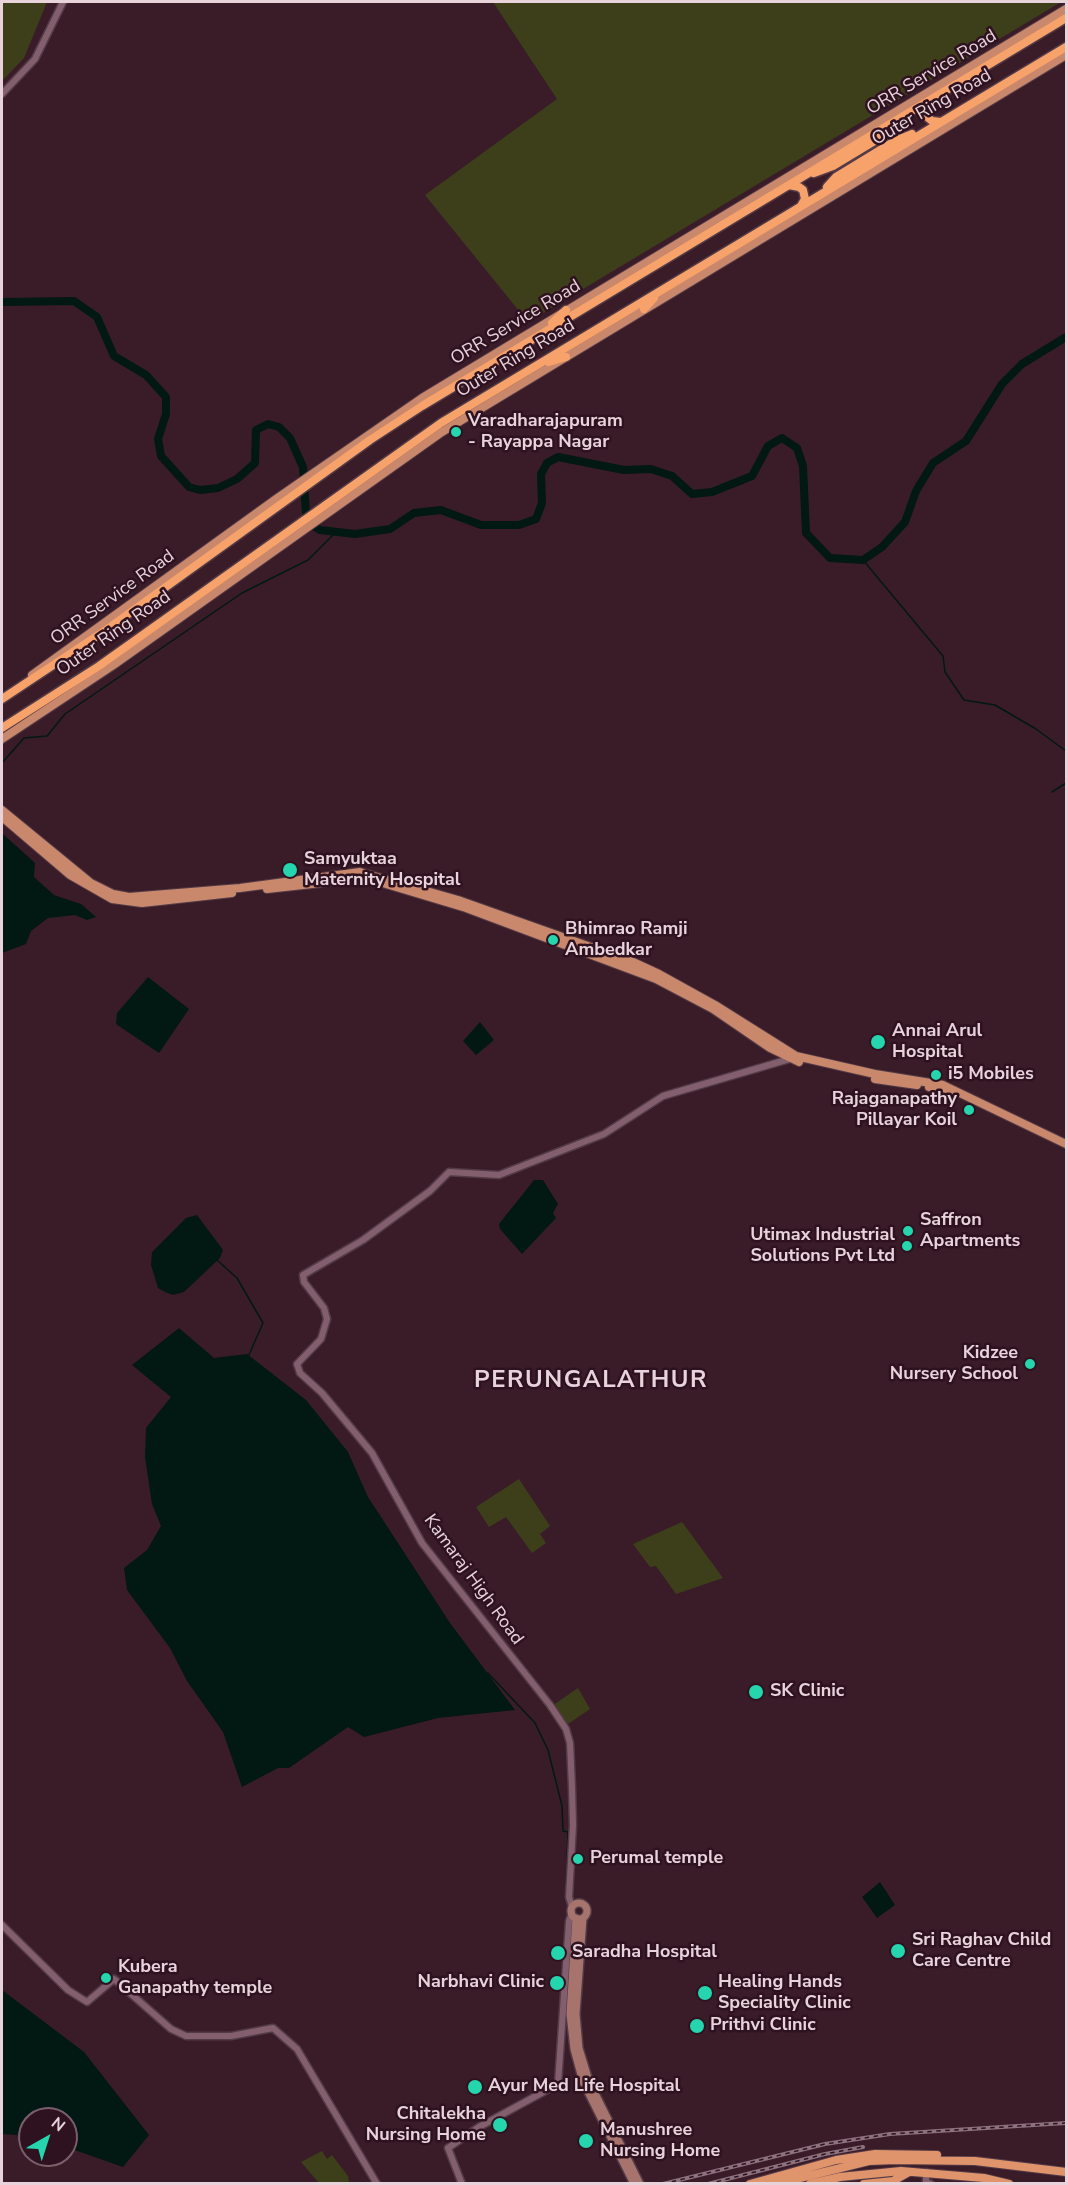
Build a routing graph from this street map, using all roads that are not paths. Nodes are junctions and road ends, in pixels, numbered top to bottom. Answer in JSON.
{"nodes":[{"id":1,"x":63,"y":2,"type":"edge"},
{"id":2,"x":1066,"y":9,"type":"edge"},
{"id":3,"x":1066,"y":18,"type":"edge"},
{"id":4,"x":1066,"y":47,"type":"edge"},
{"id":5,"x":1066,"y":55,"type":"edge"},
{"id":6,"x":2,"y":94,"type":"edge"},
{"id":7,"x":929,"y":101,"type":"junction"},
{"id":8,"x":910,"y":113,"type":"junction"},
{"id":9,"x":942,"y":122,"type":"junction"},
{"id":10,"x":891,"y":130,"type":"junction"},
{"id":11,"x":926,"y":130,"type":"junction"},
{"id":12,"x":912,"y":134,"type":"junction"},
{"id":13,"x":901,"y":137,"type":"junction"},
{"id":14,"x":883,"y":142,"type":"junction"},
{"id":15,"x":848,"y":163,"type":"junction"},
{"id":16,"x":824,"y":170,"type":"junction"},
{"id":17,"x":807,"y":175,"type":"junction"},
{"id":18,"x":832,"y":181,"type":"junction"},
{"id":19,"x":788,"y":185,"type":"junction"},
{"id":20,"x":820,"y":194,"type":"junction"},
{"id":21,"x":801,"y":206,"type":"junction"},
{"id":22,"x":667,"y":257,"type":"junction"},
{"id":23,"x":639,"y":266,"type":"junction"},
{"id":24,"x":660,"y":291,"type":"junction"},
{"id":25,"x":644,"y":309,"type":"junction"},
{"id":26,"x":566,"y":310,"type":"junction"},
{"id":27,"x":541,"y":334,"type":"junction"},
{"id":28,"x":566,"y":357,"type":"junction"},
{"id":29,"x":537,"y":365,"type":"junction"},
{"id":30,"x":316,"y":475,"type":"junction"},
{"id":31,"x":316,"y":515,"type":"junction"},
{"id":32,"x":302,"y":525,"type":"junction"},
{"id":33,"x":2,"y":697,"type":"edge"},
{"id":34,"x":2,"y":728,"type":"edge"},
{"id":35,"x":2,"y":739,"type":"edge"},
{"id":36,"x":2,"y":810,"type":"edge"},
{"id":37,"x":2,"y":817,"type":"edge"},
{"id":38,"x":420,"y":891,"type":"junction"},
{"id":39,"x":793,"y":1058,"type":"junction"},
{"id":40,"x":1066,"y":1144,"type":"edge"},
{"id":41,"x":1066,"y":1149,"type":"edge"},
{"id":42,"x":576,"y":1914,"type":"junction"},
{"id":43,"x":2,"y":1925,"type":"edge"},
{"id":44,"x":574,"y":1997,"type":"junction"},
{"id":45,"x":947,"y":2159,"type":"junction"},
{"id":46,"x":910,"y":2171,"type":"junction"},
{"id":47,"x":927,"y":2172,"type":"junction"},
{"id":48,"x":1066,"y":2172,"type":"edge"},
{"id":49,"x":928,"y":2183,"type":"edge"},
{"id":50,"x":377,"y":2184,"type":"edge"},
{"id":51,"x":462,"y":2184,"type":"edge"},
{"id":52,"x":634,"y":2184,"type":"edge"},
{"id":53,"x":640,"y":2184,"type":"edge"},
{"id":54,"x":750,"y":2184,"type":"edge"},
{"id":55,"x":776,"y":2184,"type":"edge"},
{"id":56,"x":810,"y":2184,"type":"edge"},
{"id":57,"x":864,"y":2184,"type":"edge"},
{"id":58,"x":1009,"y":2184,"type":"edge"}],
"edges":[{"from":1,"to":6,"type":"street"},
{"from":2,"to":23,"type":"main road","name":"ORR Service Road"},
{"from":3,"to":7,"type":"highway","name":"Outer Ring Road"},
{"from":4,"to":9,"type":"highway","name":"Outer Ring Road"},
{"from":5,"to":25,"type":"main road"},
{"from":7,"to":8,"type":"highway","name":"Outer Ring Road"},
{"from":7,"to":9,"type":"highway"},
{"from":8,"to":10,"type":"highway"},
{"from":8,"to":17,"type":"highway"},
{"from":8,"to":17,"type":"highway"},
{"from":9,"to":11,"type":"highway","name":"Outer Ring Road"},
{"from":10,"to":14,"type":"highway"},
{"from":10,"to":16,"type":"highway"},
{"from":11,"to":12,"type":"highway"},
{"from":11,"to":20,"type":"highway"},
{"from":12,"to":13,"type":"highway"},
{"from":12,"to":20,"type":"highway"},
{"from":13,"to":14,"type":"highway"},
{"from":13,"to":18,"type":"highway"},
{"from":14,"to":15,"type":"highway"},
{"from":15,"to":16,"type":"highway"},
{"from":15,"to":18,"type":"highway"},
{"from":16,"to":17,"type":"highway"},
{"from":17,"to":19,"type":"highway","name":"Outer Ring Road"},
{"from":18,"to":20,"type":"highway"},
{"from":19,"to":21,"type":"highway"},
{"from":19,"to":22,"type":"highway","name":"Outer Ring Road"},
{"from":20,"to":21,"type":"highway","name":"Outer Ring Road"},
{"from":21,"to":24,"type":"highway","name":"Outer Ring Road"},
{"from":22,"to":23,"type":"highway"},
{"from":22,"to":27,"type":"highway","name":"Outer Ring Road"},
{"from":23,"to":26,"type":"main road","name":"ORR Service Road"},
{"from":24,"to":25,"type":"highway"},
{"from":24,"to":29,"type":"highway","name":"Outer Ring Road"},
{"from":25,"to":28,"type":"main road"},
{"from":26,"to":27,"type":"highway"},
{"from":26,"to":30,"type":"main road","name":"ORR Service Road"},
{"from":27,"to":30,"type":"highway","name":"Outer Ring Road"},
{"from":28,"to":29,"type":"highway"},
{"from":28,"to":31,"type":"main road"},
{"from":29,"to":31,"type":"highway","name":"Outer Ring Road"},
{"from":30,"to":33,"type":"main road","name":"ORR Service Road"},
{"from":30,"to":33,"type":"highway","name":"Outer Ring Road"},
{"from":31,"to":32,"type":"highway","name":"Outer Ring Road"},
{"from":32,"to":34,"type":"highway","name":"Outer Ring Road"},
{"from":32,"to":35,"type":"main road"},
{"from":36,"to":38,"type":"main road"},
{"from":37,"to":38,"type":"main road"},
{"from":38,"to":39,"type":"main road"},
{"from":39,"to":40,"type":"main road"},
{"from":39,"to":41,"type":"main road"},
{"from":39,"to":42,"type":"street","name":"Kamaraj High Road"},
{"from":42,"to":44,"type":"main road"},
{"from":42,"to":51,"type":"street","name":"Kamaraj High Road"},
{"from":43,"to":50,"type":"street"},
{"from":44,"to":52,"type":"main road"},
{"from":44,"to":53,"type":"main road"},
{"from":45,"to":48,"type":"highway"},
{"from":45,"to":54,"type":"highway"},
{"from":45,"to":55,"type":"highway"},
{"from":46,"to":47,"type":"highway"},
{"from":46,"to":56,"type":"highway"},
{"from":46,"to":57,"type":"highway"},
{"from":47,"to":49,"type":"street"},
{"from":47,"to":58,"type":"highway"}]}
